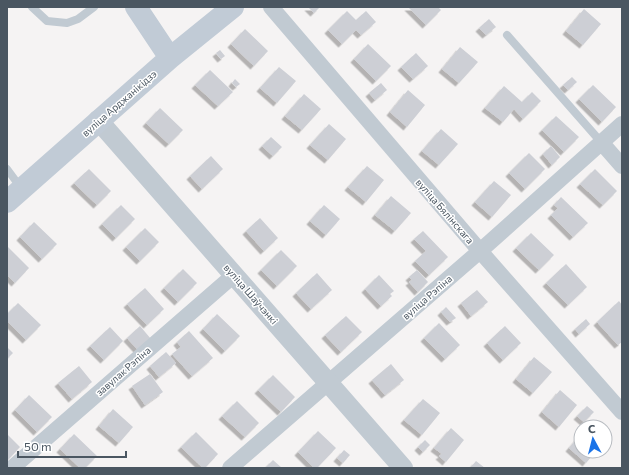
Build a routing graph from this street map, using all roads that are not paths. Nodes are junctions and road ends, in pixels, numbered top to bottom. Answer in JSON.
{"nodes":[{"id":1,"x":32,"y":7,"type":"edge"},
{"id":2,"x":94,"y":7,"type":"edge"},
{"id":3,"x":136,"y":7,"type":"edge"},
{"id":4,"x":234,"y":7,"type":"edge"},
{"id":5,"x":271,"y":7,"type":"edge"},
{"id":6,"x":507,"y":35,"type":"dead end"},
{"id":7,"x":170,"y":58,"type":"junction"},
{"id":8,"x":98,"y":120,"type":"junction"},
{"id":9,"x":622,"y":124,"type":"edge"},
{"id":10,"x":601,"y":142,"type":"junction"},
{"id":11,"x":622,"y":166,"type":"edge"},
{"id":12,"x":7,"y":169,"type":"edge"},
{"id":13,"x":14,"y":195,"type":"edge"},
{"id":14,"x":480,"y":251,"type":"junction"},
{"id":15,"x":234,"y":275,"type":"junction"},
{"id":16,"x":328,"y":383,"type":"junction"},
{"id":17,"x":622,"y":412,"type":"edge"},
{"id":18,"x":12,"y":468,"type":"edge"},
{"id":19,"x":230,"y":468,"type":"edge"},
{"id":20,"x":403,"y":468,"type":"edge"}],
"edges":[{"from":1,"to":2,"type":"lane"},
{"from":3,"to":7,"type":"main road"},
{"from":4,"to":7,"type":"main road","name":"вуліца Арджанікідзэ"},
{"from":5,"to":14,"type":"street","name":"вуліца Бялінскага"},
{"from":6,"to":10,"type":"lane"},
{"from":7,"to":8,"type":"main road","name":"вуліца Арджанікідзэ"},
{"from":8,"to":13,"type":"main road","name":"вуліца Арджанікідзэ"},
{"from":8,"to":15,"type":"street","name":"вуліца Шаўчэнкі"},
{"from":9,"to":10,"type":"street","name":"вуліца Рэпіна"},
{"from":10,"to":11,"type":"street"},
{"from":10,"to":14,"type":"street","name":"вуліца Рэпіна"},
{"from":12,"to":13,"type":"lane"},
{"from":14,"to":16,"type":"street","name":"вуліца Рэпіна"},
{"from":14,"to":17,"type":"street","name":"вуліца Бялінскага"},
{"from":15,"to":16,"type":"street","name":"вуліца Шаўчэнкі"},
{"from":15,"to":18,"type":"street","name":"завулак Рэпіна"},
{"from":16,"to":19,"type":"street","name":"вуліца Рэпіна"},
{"from":16,"to":20,"type":"street","name":"вуліца Шаўчэнкі"}]}
